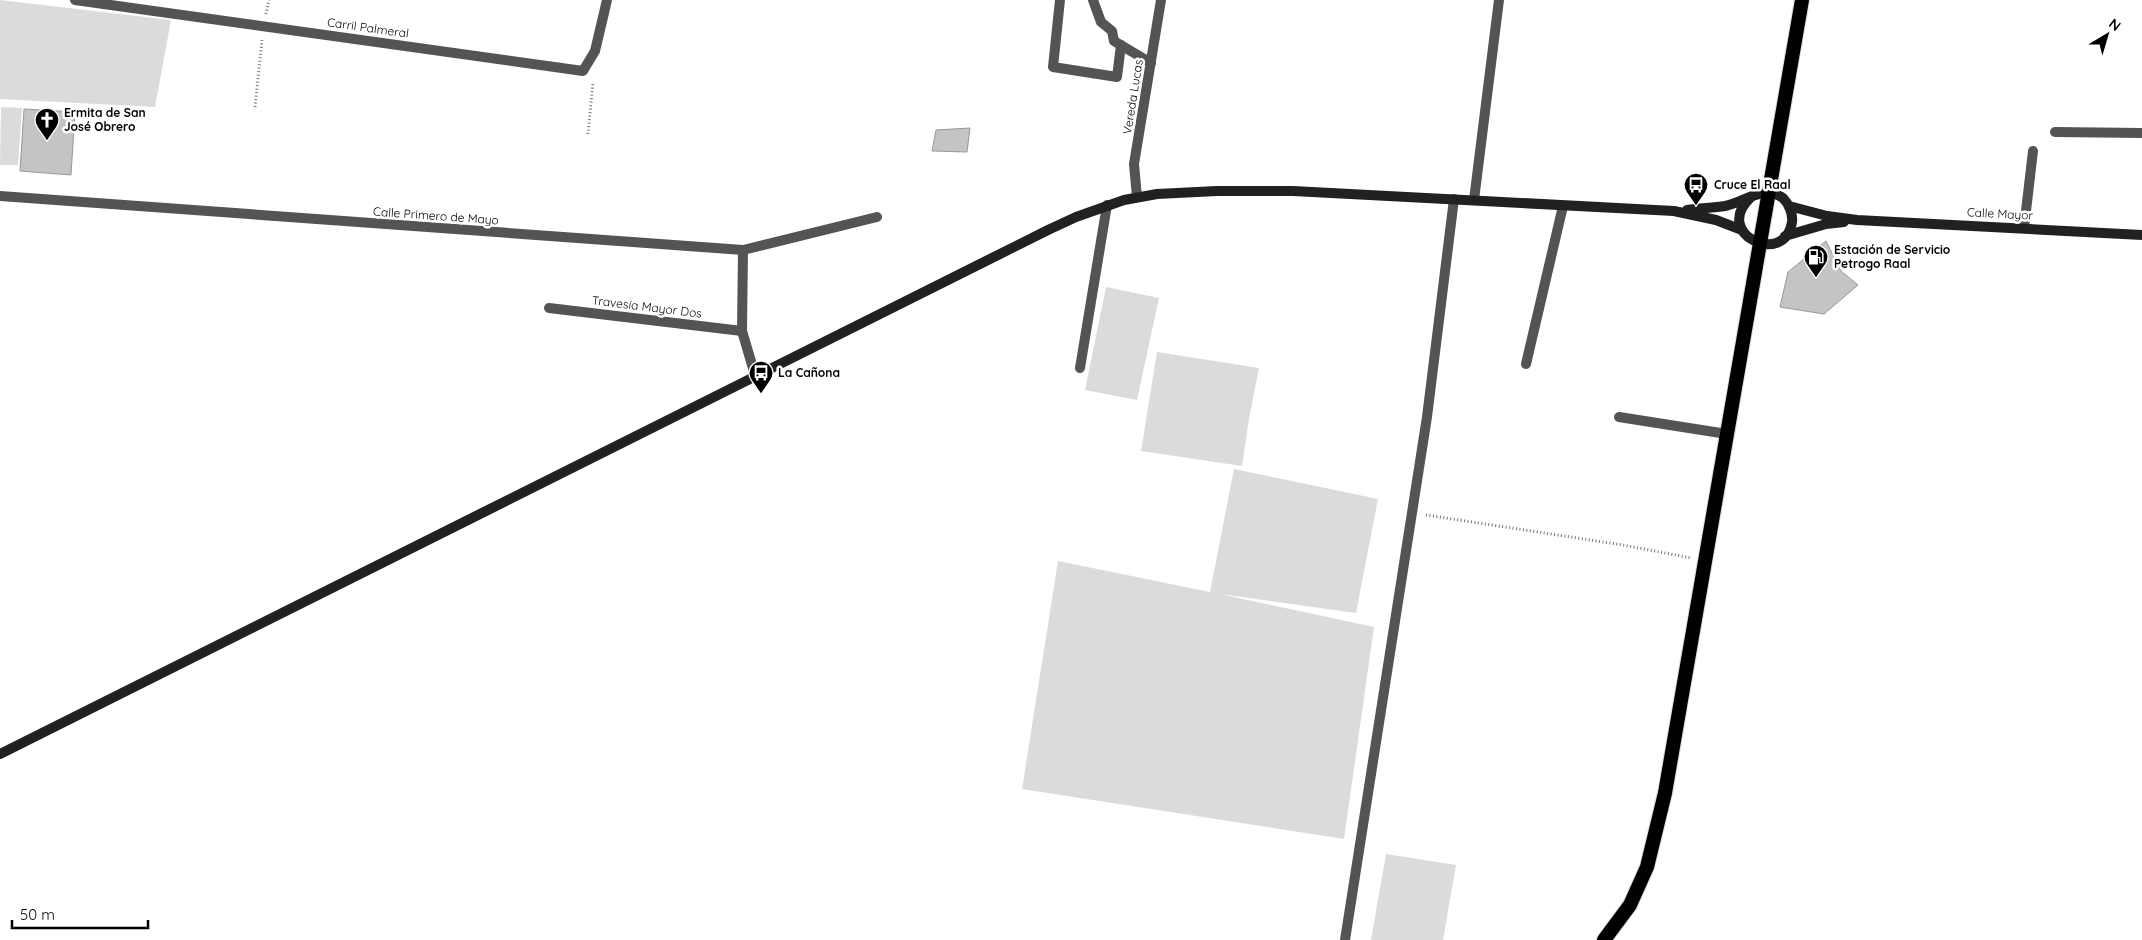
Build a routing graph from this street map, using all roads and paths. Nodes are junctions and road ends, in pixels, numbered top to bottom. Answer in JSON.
{"nodes":[{"id":1,"x":75,"y":0,"type":"edge"},
{"id":2,"x":269,"y":0,"type":"edge"},
{"id":3,"x":607,"y":0,"type":"edge"},
{"id":4,"x":1060,"y":0,"type":"edge"},
{"id":5,"x":1093,"y":0,"type":"edge"},
{"id":6,"x":1158,"y":0,"type":"edge"},
{"id":7,"x":1499,"y":0,"type":"edge"},
{"id":8,"x":1802,"y":0,"type":"edge"},
{"id":9,"x":114,"y":3,"type":"edge"},
{"id":10,"x":264,"y":26,"type":"junction"},
{"id":11,"x":1121,"y":45,"type":"junction"},
{"id":12,"x":1151,"y":63,"type":"junction"},
{"id":13,"x":593,"y":79,"type":"dead end"},
{"id":14,"x":255,"y":107,"type":"dead end"},
{"id":15,"x":2055,"y":132,"type":"dead end"},
{"id":16,"x":2142,"y":133,"type":"edge"},
{"id":17,"x":588,"y":134,"type":"dead end"},
{"id":18,"x":2033,"y":150,"type":"dead end"},
{"id":19,"x":1769,"y":192,"type":"junction"},
{"id":20,"x":0,"y":196,"type":"edge"},
{"id":21,"x":1751,"y":197,"type":"junction"},
{"id":22,"x":1137,"y":198,"type":"junction"},
{"id":23,"x":1454,"y":199,"type":"junction"},
{"id":24,"x":1474,"y":200,"type":"junction"},
{"id":25,"x":1107,"y":205,"type":"junction"},
{"id":26,"x":1563,"y":206,"type":"junction"},
{"id":27,"x":1789,"y":206,"type":"junction"},
{"id":28,"x":1674,"y":211,"type":"junction"},
{"id":29,"x":877,"y":217,"type":"dead end"},
{"id":30,"x":1857,"y":220,"type":"junction"},
{"id":31,"x":2024,"y":228,"type":"junction"},
{"id":32,"x":1742,"y":230,"type":"junction"},
{"id":33,"x":2142,"y":235,"type":"edge"},
{"id":34,"x":1785,"y":236,"type":"junction"},
{"id":35,"x":1760,"y":244,"type":"junction"},
{"id":36,"x":743,"y":250,"type":"junction"},
{"id":37,"x":549,"y":308,"type":"dead end"},
{"id":38,"x":742,"y":331,"type":"junction"},
{"id":39,"x":1526,"y":364,"type":"dead end"},
{"id":40,"x":1080,"y":368,"type":"dead end"},
{"id":41,"x":755,"y":375,"type":"junction"},
{"id":42,"x":1618,"y":417,"type":"dead end"},
{"id":43,"x":1727,"y":434,"type":"junction"},
{"id":44,"x":1412,"y":513,"type":"junction"},
{"id":45,"x":1706,"y":560,"type":"junction"},
{"id":46,"x":0,"y":754,"type":"edge"},
{"id":47,"x":1345,"y":940,"type":"edge"},
{"id":48,"x":1604,"y":940,"type":"edge"}],
"edges":[{"from":1,"to":9,"type":"street","name":"Carril Palmeral"},
{"from":2,"to":10,"type":"path"},
{"from":3,"to":10,"type":"street","name":"Carril Palmeral"},
{"from":4,"to":11,"type":"street"},
{"from":5,"to":11,"type":"street"},
{"from":6,"to":12,"type":"street","name":"Vereda Lucas"},
{"from":7,"to":24,"type":"street"},
{"from":8,"to":19,"type":"highway"},
{"from":9,"to":10,"type":"street","name":"Carril Palmeral"},
{"from":10,"to":14,"type":"path"},
{"from":11,"to":12,"type":"street"},
{"from":12,"to":22,"type":"street","name":"Vereda Lucas"},
{"from":13,"to":17,"type":"path"},
{"from":15,"to":16,"type":"street"},
{"from":18,"to":31,"type":"street"},
{"from":19,"to":21,"type":"main road"},
{"from":19,"to":27,"type":"main road","name":"Calle Mayor"},
{"from":19,"to":35,"type":"highway"},
{"from":20,"to":36,"type":"street","name":"Calle Primero de Mayo"},
{"from":21,"to":28,"type":"main road"},
{"from":21,"to":32,"type":"main road"},
{"from":22,"to":23,"type":"main road"},
{"from":22,"to":25,"type":"main road"},
{"from":23,"to":24,"type":"main road"},
{"from":23,"to":44,"type":"street"},
{"from":24,"to":26,"type":"main road"},
{"from":25,"to":40,"type":"street"},
{"from":25,"to":41,"type":"main road"},
{"from":26,"to":28,"type":"main road"},
{"from":26,"to":39,"type":"street"},
{"from":27,"to":30,"type":"main road","name":"Calle Mayor"},
{"from":27,"to":34,"type":"main road"},
{"from":28,"to":32,"type":"main road"},
{"from":29,"to":36,"type":"street","name":"Calle Primero de Mayo"},
{"from":30,"to":31,"type":"main road","name":"Calle Mayor"},
{"from":30,"to":34,"type":"main road","name":"Calle Mayor"},
{"from":31,"to":33,"type":"main road","name":"Calle Mayor"},
{"from":32,"to":35,"type":"main road"},
{"from":34,"to":35,"type":"main road","name":"Calle Mayor"},
{"from":35,"to":43,"type":"highway"},
{"from":36,"to":38,"type":"street"},
{"from":37,"to":38,"type":"street","name":"Travesía Mayor Dos"},
{"from":38,"to":41,"type":"street"},
{"from":41,"to":46,"type":"main road"},
{"from":42,"to":43,"type":"street"},
{"from":43,"to":45,"type":"highway"},
{"from":44,"to":45,"type":"path"},
{"from":44,"to":47,"type":"street"},
{"from":45,"to":48,"type":"highway"}]}
